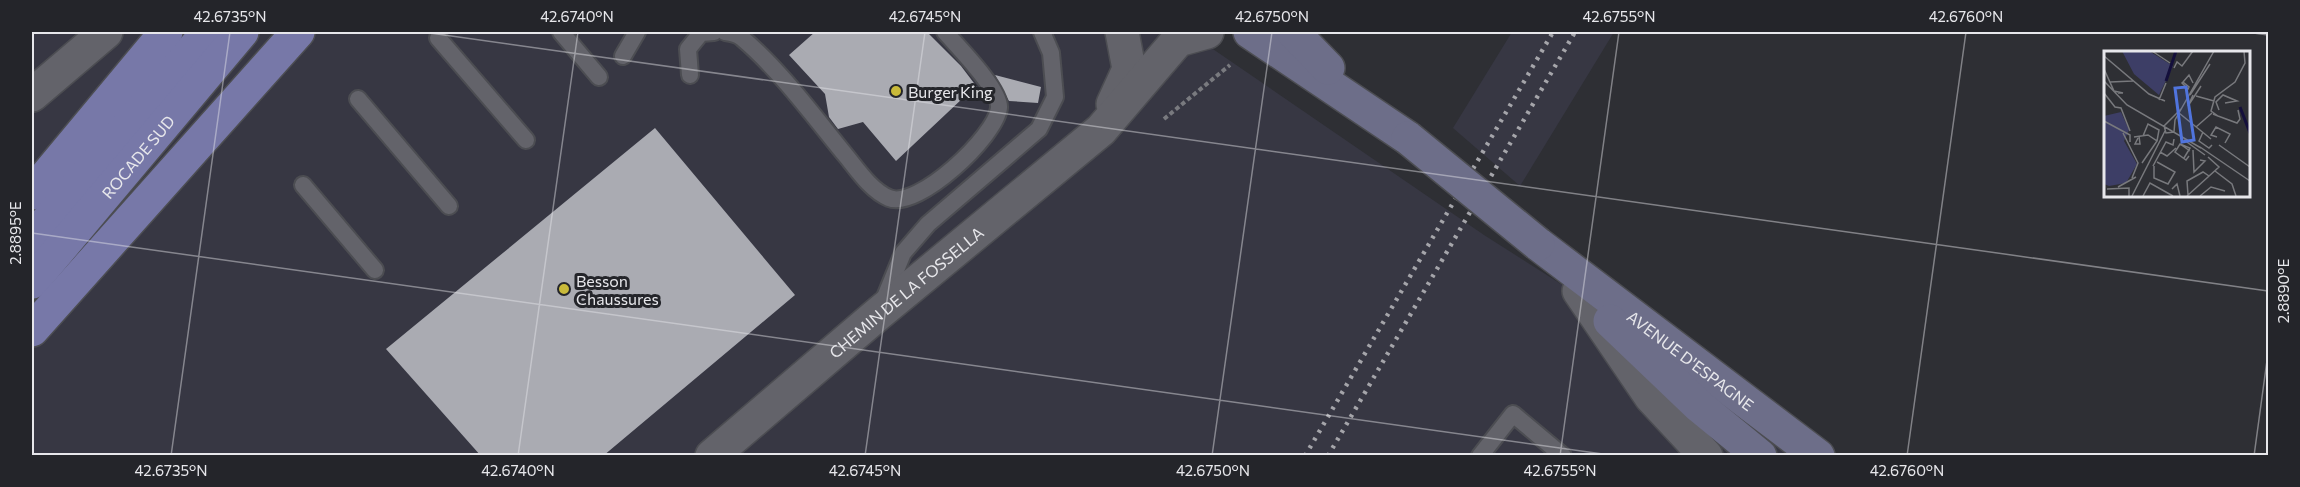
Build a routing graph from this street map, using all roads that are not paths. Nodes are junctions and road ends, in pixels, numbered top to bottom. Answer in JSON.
{"nodes":[{"id":1,"x":106,"y":32,"type":"edge"},
{"id":2,"x":166,"y":32,"type":"edge"},
{"id":3,"x":208,"y":32,"type":"edge"},
{"id":4,"x":242,"y":32,"type":"edge"},
{"id":5,"x":298,"y":32,"type":"edge"},
{"id":6,"x":561,"y":32,"type":"edge"},
{"id":7,"x":637,"y":32,"type":"edge"},
{"id":8,"x":714,"y":32,"type":"edge"},
{"id":9,"x":725,"y":32,"type":"edge"},
{"id":10,"x":945,"y":32,"type":"edge"},
{"id":11,"x":1042,"y":32,"type":"edge"},
{"id":12,"x":1122,"y":32,"type":"edge"},
{"id":13,"x":1207,"y":32,"type":"edge"},
{"id":14,"x":1250,"y":32,"type":"edge"},
{"id":15,"x":1293,"y":32,"type":"edge"},
{"id":16,"x":438,"y":38,"type":"dead end"},
{"id":17,"x":623,"y":56,"type":"dead end"},
{"id":18,"x":690,"y":75,"type":"dead end"},
{"id":19,"x":599,"y":77,"type":"dead end"},
{"id":20,"x":32,"y":95,"type":"edge"},
{"id":21,"x":358,"y":99,"type":"dead end"},
{"id":22,"x":1370,"y":113,"type":"junction"},
{"id":23,"x":1101,"y":130,"type":"junction"},
{"id":24,"x":526,"y":140,"type":"dead end"},
{"id":25,"x":303,"y":185,"type":"dead end"},
{"id":26,"x":32,"y":193,"type":"edge"},
{"id":27,"x":449,"y":206,"type":"dead end"},
{"id":28,"x":110,"y":244,"type":"junction"},
{"id":29,"x":43,"y":248,"type":"edge"},
{"id":30,"x":375,"y":270,"type":"dead end"},
{"id":31,"x":1571,"y":278,"type":"junction"},
{"id":32,"x":32,"y":282,"type":"edge"},
{"id":33,"x":878,"y":314,"type":"junction"},
{"id":34,"x":32,"y":330,"type":"edge"},
{"id":35,"x":712,"y":456,"type":"edge"},
{"id":36,"x":1480,"y":456,"type":"edge"},
{"id":37,"x":1563,"y":456,"type":"edge"},
{"id":38,"x":1706,"y":456,"type":"edge"},
{"id":39,"x":1760,"y":456,"type":"edge"},
{"id":40,"x":1818,"y":456,"type":"edge"}],
"edges":[{"from":1,"to":20,"type":"street"},
{"from":2,"to":26,"type":"main road"},
{"from":3,"to":29,"type":"main road","name":"ROCADE SUD"},
{"from":4,"to":29,"type":"main road","name":"ROCADE SUD"},
{"from":5,"to":28,"type":"main road"},
{"from":6,"to":19,"type":"lane"},
{"from":7,"to":17,"type":"lane"},
{"from":8,"to":18,"type":"lane"},
{"from":9,"to":10,"type":"lane"},
{"from":11,"to":33,"type":"lane"},
{"from":12,"to":23,"type":"street","name":"CHEMIN DE LA FOSSELLA"},
{"from":13,"to":23,"type":"street","name":"CHEMIN DE LA FOSSELLA"},
{"from":14,"to":22,"type":"main road","name":"AVENUE D'ESPAGNE"},
{"from":15,"to":22,"type":"main road","name":"AVENUE D'ESPAGNE"},
{"from":16,"to":24,"type":"lane"},
{"from":21,"to":27,"type":"lane"},
{"from":22,"to":31,"type":"main road","name":"AVENUE D'ESPAGNE","bridge":true},
{"from":23,"to":33,"type":"street","name":"CHEMIN DE LA FOSSELLA"},
{"from":25,"to":30,"type":"lane"},
{"from":28,"to":29,"type":"lane"},
{"from":28,"to":34,"type":"main road"},
{"from":29,"to":32,"type":"main road","name":"ROCADE SUD"},
{"from":31,"to":38,"type":"street","name":"AVENUE D'ESPAGNE"},
{"from":31,"to":39,"type":"main road","name":"AVENUE D'ESPAGNE"},
{"from":31,"to":40,"type":"main road","name":"AVENUE D'ESPAGNE"},
{"from":33,"to":35,"type":"street","name":"CHEMIN DE LA FOSSELLA"},
{"from":36,"to":37,"type":"lane"}]}
